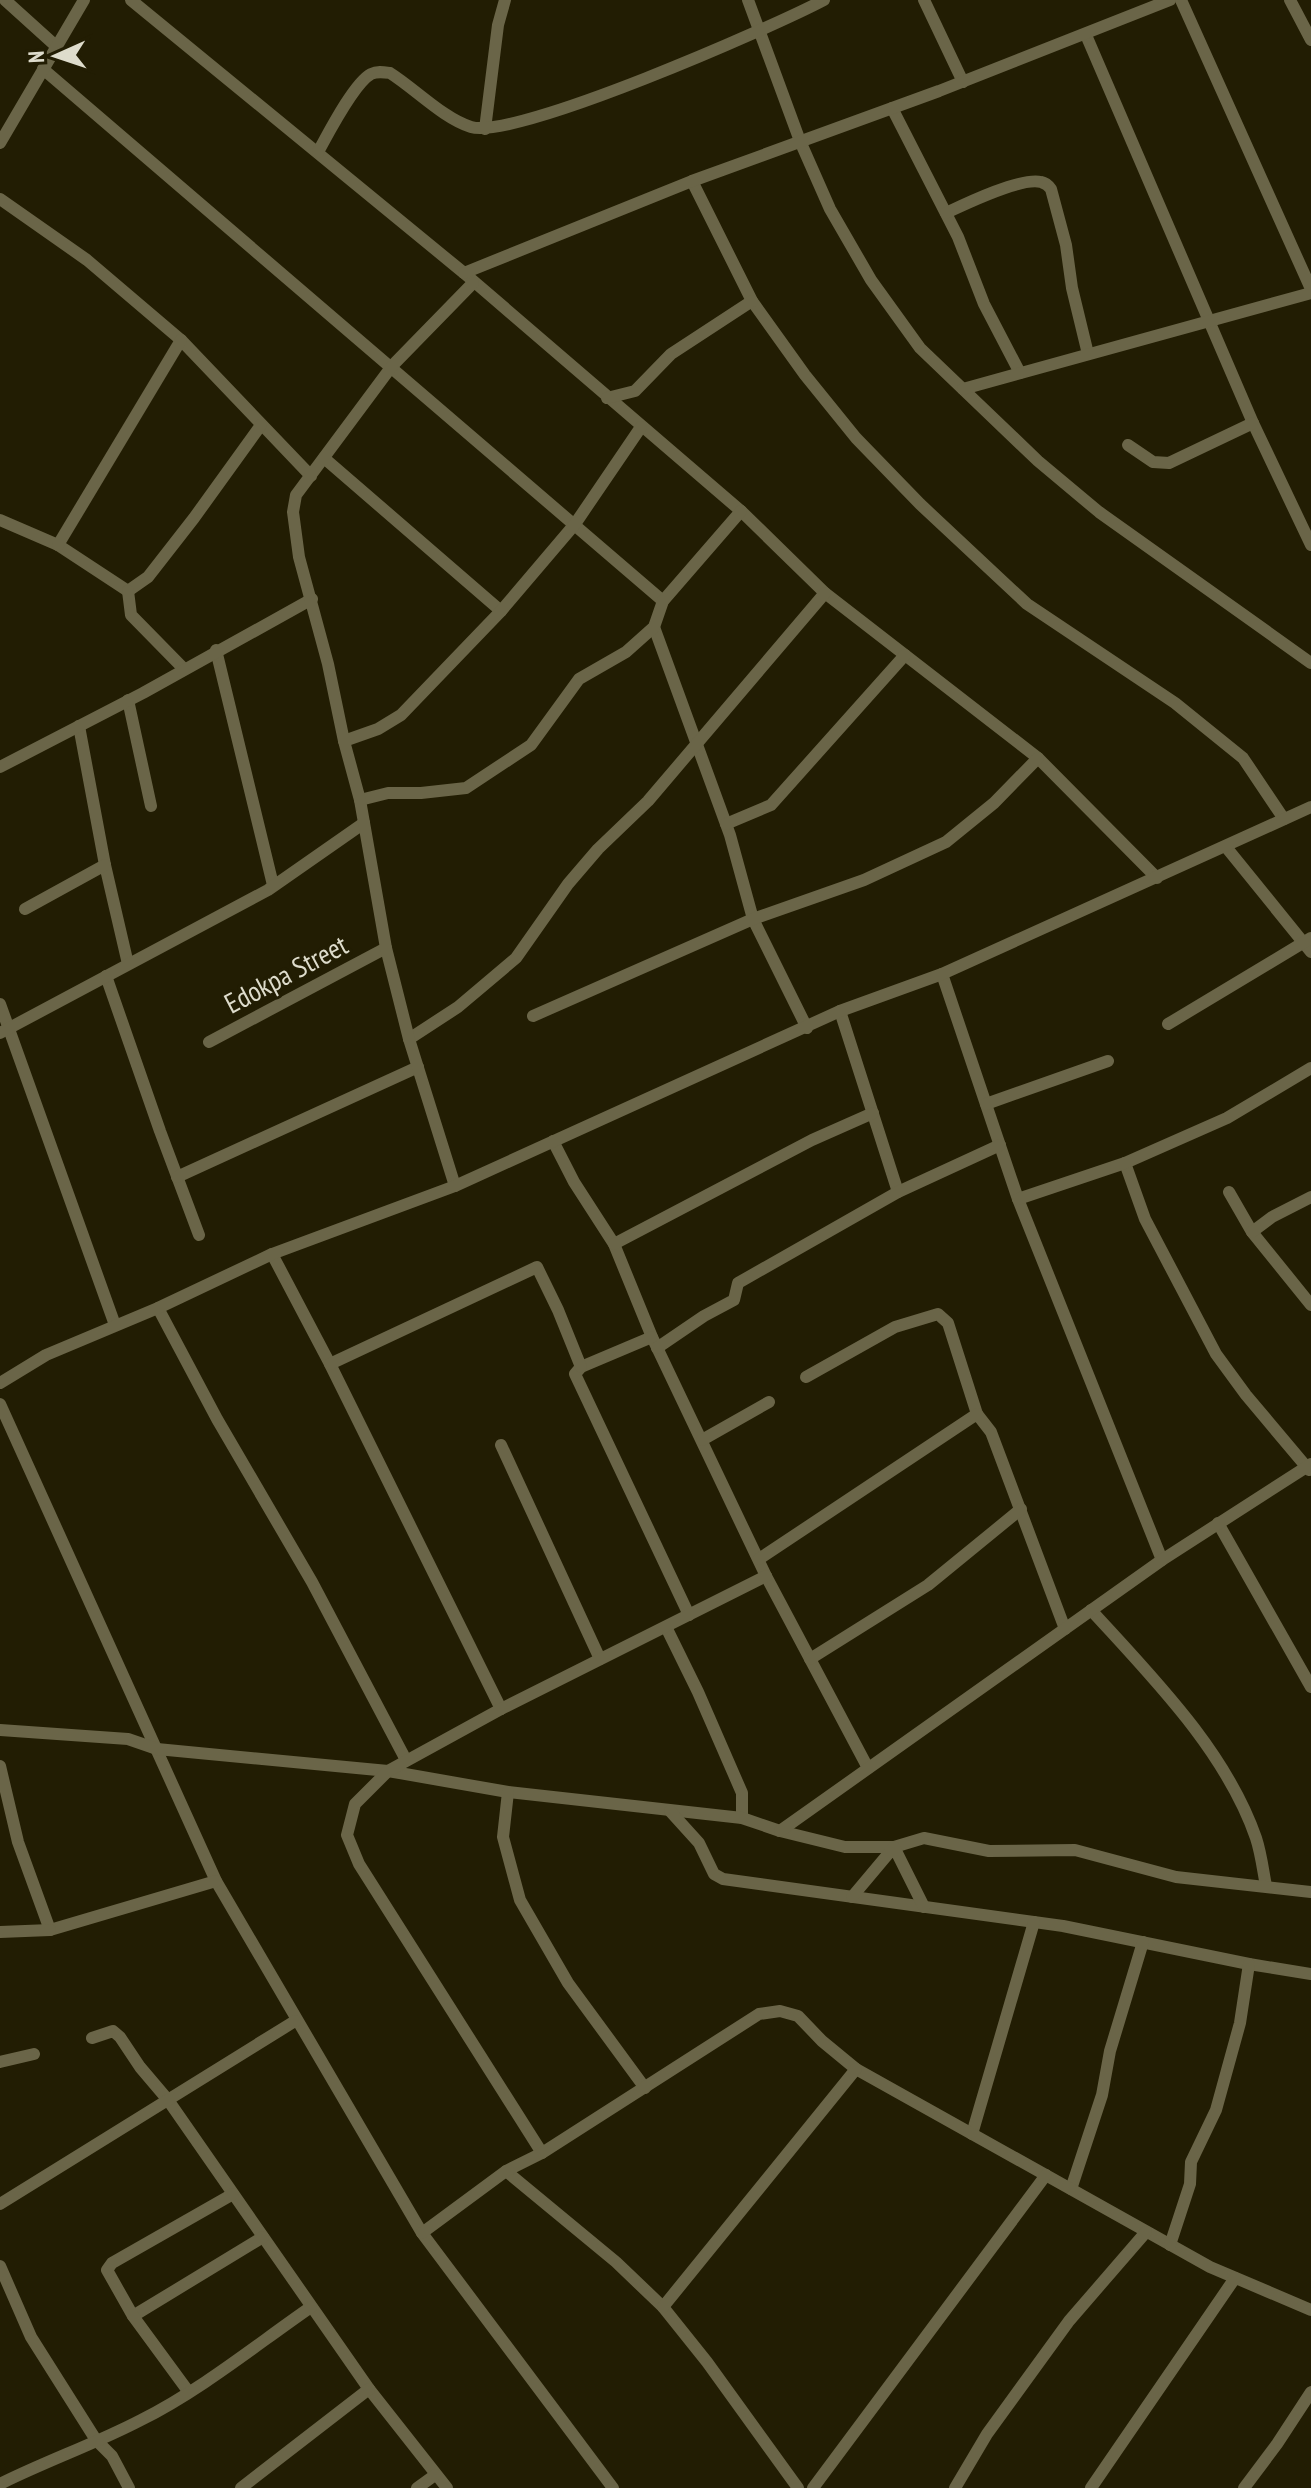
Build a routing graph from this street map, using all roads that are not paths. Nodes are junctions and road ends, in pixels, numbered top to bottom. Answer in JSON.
{"nodes":[{"id":1,"x":5,"y":0,"type":"edge"},
{"id":2,"x":84,"y":0,"type":"edge"},
{"id":3,"x":131,"y":0,"type":"edge"},
{"id":4,"x":505,"y":0,"type":"edge"},
{"id":5,"x":748,"y":0,"type":"edge"},
{"id":6,"x":824,"y":0,"type":"edge"},
{"id":7,"x":924,"y":0,"type":"edge"},
{"id":8,"x":1170,"y":0,"type":"edge"},
{"id":9,"x":1181,"y":0,"type":"edge"},
{"id":10,"x":1290,"y":0,"type":"edge"},
{"id":11,"x":759,"y":30,"type":"junction"},
{"id":12,"x":1086,"y":35,"type":"junction"},
{"id":13,"x":1311,"y":40,"type":"edge"},
{"id":14,"x":57,"y":47,"type":"junction"},
{"id":15,"x":43,"y":69,"type":"junction"},
{"id":16,"x":963,"y":82,"type":"junction"},
{"id":17,"x":892,"y":108,"type":"junction"},
{"id":18,"x":485,"y":129,"type":"junction"},
{"id":19,"x":1,"y":138,"type":"edge"},
{"id":20,"x":800,"y":141,"type":"junction"},
{"id":21,"x":318,"y":152,"type":"junction"},
{"id":22,"x":692,"y":181,"type":"junction"},
{"id":23,"x":0,"y":199,"type":"edge"},
{"id":24,"x":946,"y":213,"type":"junction"},
{"id":25,"x":468,"y":278,"type":"junction"},
{"id":26,"x":1311,"y":291,"type":"edge"},
{"id":27,"x":752,"y":301,"type":"junction"},
{"id":28,"x":1210,"y":321,"type":"junction"},
{"id":29,"x":181,"y":340,"type":"junction"},
{"id":30,"x":1088,"y":354,"type":"junction"},
{"id":31,"x":392,"y":366,"type":"junction"},
{"id":32,"x":1020,"y":373,"type":"junction"},
{"id":33,"x":963,"y":389,"type":"junction"},
{"id":34,"x":607,"y":398,"type":"junction"},
{"id":35,"x":1253,"y":423,"type":"junction"},
{"id":36,"x":261,"y":425,"type":"junction"},
{"id":37,"x":641,"y":427,"type":"junction"},
{"id":38,"x":1128,"y":445,"type":"dead end"},
{"id":39,"x":324,"y":458,"type":"junction"},
{"id":40,"x":311,"y":476,"type":"junction"},
{"id":41,"x":741,"y":511,"type":"junction"},
{"id":42,"x":0,"y":520,"type":"edge"},
{"id":43,"x":575,"y":524,"type":"junction"},
{"id":44,"x":58,"y":545,"type":"junction"},
{"id":45,"x":1311,"y":545,"type":"edge"},
{"id":46,"x":128,"y":591,"type":"junction"},
{"id":47,"x":825,"y":593,"type":"junction"},
{"id":48,"x":312,"y":599,"type":"junction"},
{"id":49,"x":663,"y":601,"type":"junction"},
{"id":50,"x":501,"y":611,"type":"junction"},
{"id":51,"x":654,"y":627,"type":"junction"},
{"id":52,"x":216,"y":650,"type":"junction"},
{"id":53,"x":905,"y":655,"type":"junction"},
{"id":54,"x":1311,"y":663,"type":"edge"},
{"id":55,"x":184,"y":669,"type":"junction"},
{"id":56,"x":128,"y":700,"type":"junction"},
{"id":57,"x":79,"y":726,"type":"junction"},
{"id":58,"x":344,"y":741,"type":"junction"},
{"id":59,"x":697,"y":741,"type":"junction"},
{"id":60,"x":1038,"y":758,"type":"junction"},
{"id":61,"x":0,"y":767,"type":"edge"},
{"id":62,"x":360,"y":800,"type":"junction"},
{"id":63,"x":151,"y":806,"type":"dead end"},
{"id":64,"x":1311,"y":807,"type":"edge"},
{"id":65,"x":1284,"y":819,"type":"junction"},
{"id":66,"x":364,"y":823,"type":"junction"},
{"id":67,"x":726,"y":824,"type":"junction"},
{"id":68,"x":1226,"y":847,"type":"junction"},
{"id":69,"x":105,"y":865,"type":"junction"},
{"id":70,"x":1157,"y":878,"type":"junction"},
{"id":71,"x":273,"y":885,"type":"junction"},
{"id":72,"x":25,"y":909,"type":"dead end"},
{"id":73,"x":753,"y":919,"type":"junction"},
{"id":74,"x":1306,"y":940,"type":"edge"},
{"id":75,"x":386,"y":948,"type":"junction"},
{"id":76,"x":1311,"y":952,"type":"edge"},
{"id":77,"x":128,"y":964,"type":"junction"},
{"id":78,"x":942,"y":974,"type":"junction"},
{"id":79,"x":106,"y":976,"type":"junction"},
{"id":80,"x":0,"y":1004,"type":"edge"},
{"id":81,"x":840,"y":1011,"type":"junction"},
{"id":82,"x":533,"y":1016,"type":"dead end"},
{"id":83,"x":1168,"y":1024,"type":"dead end"},
{"id":84,"x":807,"y":1028,"type":"junction"},
{"id":85,"x":4,"y":1031,"type":"edge"},
{"id":86,"x":409,"y":1039,"type":"junction"},
{"id":87,"x":209,"y":1042,"type":"dead end"},
{"id":88,"x":1108,"y":1061,"type":"dead end"},
{"id":89,"x":418,"y":1067,"type":"junction"},
{"id":90,"x":1311,"y":1068,"type":"edge"},
{"id":91,"x":986,"y":1104,"type":"junction"},
{"id":92,"x":873,"y":1113,"type":"junction"},
{"id":93,"x":553,"y":1141,"type":"junction"},
{"id":94,"x":1000,"y":1145,"type":"junction"},
{"id":95,"x":1125,"y":1163,"type":"junction"},
{"id":96,"x":177,"y":1177,"type":"junction"},
{"id":97,"x":455,"y":1186,"type":"junction"},
{"id":98,"x":898,"y":1192,"type":"junction"},
{"id":99,"x":1229,"y":1192,"type":"dead end"},
{"id":100,"x":1311,"y":1197,"type":"edge"},
{"id":101,"x":1018,"y":1199,"type":"junction"},
{"id":102,"x":1252,"y":1232,"type":"junction"},
{"id":103,"x":199,"y":1235,"type":"dead end"},
{"id":104,"x":614,"y":1244,"type":"junction"},
{"id":105,"x":272,"y":1254,"type":"junction"},
{"id":106,"x":1311,"y":1305,"type":"edge"},
{"id":107,"x":158,"y":1308,"type":"junction"},
{"id":108,"x":115,"y":1325,"type":"junction"},
{"id":109,"x":655,"y":1343,"type":"junction"},
{"id":110,"x":330,"y":1364,"type":"junction"},
{"id":111,"x":581,"y":1367,"type":"junction"},
{"id":112,"x":806,"y":1377,"type":"dead end"},
{"id":113,"x":0,"y":1383,"type":"edge"},
{"id":114,"x":769,"y":1402,"type":"dead end"},
{"id":115,"x":0,"y":1404,"type":"edge"},
{"id":116,"x":977,"y":1414,"type":"junction"},
{"id":117,"x":702,"y":1440,"type":"junction"},
{"id":118,"x":501,"y":1445,"type":"dead end"},
{"id":119,"x":1309,"y":1468,"type":"edge"},
{"id":120,"x":1021,"y":1509,"type":"junction"},
{"id":121,"x":1218,"y":1523,"type":"junction"},
{"id":122,"x":759,"y":1559,"type":"junction"},
{"id":123,"x":1162,"y":1560,"type":"junction"},
{"id":124,"x":766,"y":1576,"type":"junction"},
{"id":125,"x":1091,"y":1610,"type":"junction"},
{"id":126,"x":689,"y":1615,"type":"junction"},
{"id":127,"x":666,"y":1627,"type":"junction"},
{"id":128,"x":1065,"y":1629,"type":"junction"},
{"id":129,"x":600,"y":1659,"type":"junction"},
{"id":130,"x":810,"y":1659,"type":"junction"},
{"id":131,"x":1311,"y":1687,"type":"edge"},
{"id":132,"x":501,"y":1709,"type":"junction"},
{"id":133,"x":0,"y":1730,"type":"edge"},
{"id":134,"x":157,"y":1749,"type":"junction"},
{"id":135,"x":406,"y":1760,"type":"junction"},
{"id":136,"x":0,"y":1766,"type":"edge"},
{"id":137,"x":868,"y":1768,"type":"junction"},
{"id":138,"x":388,"y":1771,"type":"junction"},
{"id":139,"x":508,"y":1792,"type":"junction"},
{"id":140,"x":670,"y":1811,"type":"junction"},
{"id":141,"x":742,"y":1818,"type":"junction"},
{"id":142,"x":780,"y":1831,"type":"junction"},
{"id":143,"x":894,"y":1847,"type":"junction"},
{"id":144,"x":216,"y":1881,"type":"junction"},
{"id":145,"x":1266,"y":1886,"type":"junction"},
{"id":146,"x":1311,"y":1892,"type":"edge"},
{"id":147,"x":852,"y":1897,"type":"junction"},
{"id":148,"x":924,"y":1907,"type":"junction"},
{"id":149,"x":1034,"y":1922,"type":"junction"},
{"id":150,"x":50,"y":1930,"type":"junction"},
{"id":151,"x":0,"y":1932,"type":"edge"},
{"id":152,"x":1143,"y":1942,"type":"junction"},
{"id":153,"x":1249,"y":1964,"type":"junction"},
{"id":154,"x":1311,"y":1974,"type":"edge"},
{"id":155,"x":295,"y":2021,"type":"junction"},
{"id":156,"x":92,"y":2038,"type":"dead end"},
{"id":157,"x":34,"y":2054,"type":"dead end"},
{"id":158,"x":0,"y":2062,"type":"edge"},
{"id":159,"x":856,"y":2069,"type":"junction"},
{"id":160,"x":645,"y":2088,"type":"junction"},
{"id":161,"x":168,"y":2100,"type":"junction"},
{"id":162,"x":972,"y":2134,"type":"junction"},
{"id":163,"x":542,"y":2153,"type":"junction"},
{"id":164,"x":506,"y":2171,"type":"junction"},
{"id":165,"x":1046,"y":2175,"type":"junction"},
{"id":166,"x":1071,"y":2189,"type":"junction"},
{"id":167,"x":233,"y":2194,"type":"junction"},
{"id":168,"x":0,"y":2204,"type":"edge"},
{"id":169,"x":1146,"y":2232,"type":"junction"},
{"id":170,"x":422,"y":2233,"type":"junction"},
{"id":171,"x":263,"y":2237,"type":"junction"},
{"id":172,"x":1170,"y":2245,"type":"junction"},
{"id":173,"x":0,"y":2266,"type":"edge"},
{"id":174,"x":1235,"y":2278,"type":"junction"},
{"id":175,"x":311,"y":2307,"type":"junction"},
{"id":176,"x":663,"y":2307,"type":"junction"},
{"id":177,"x":1311,"y":2310,"type":"edge"},
{"id":178,"x":133,"y":2316,"type":"junction"},
{"id":179,"x":369,"y":2389,"type":"junction"},
{"id":180,"x":188,"y":2391,"type":"junction"},
{"id":181,"x":1311,"y":2392,"type":"edge"},
{"id":182,"x":96,"y":2440,"type":"junction"},
{"id":183,"x":435,"y":2475,"type":"junction"},
{"id":184,"x":609,"y":2483,"type":"edge"},
{"id":185,"x":0,"y":2484,"type":"edge"},
{"id":186,"x":129,"y":2488,"type":"edge"},
{"id":187,"x":241,"y":2488,"type":"edge"},
{"id":188,"x":417,"y":2488,"type":"edge"},
{"id":189,"x":447,"y":2488,"type":"edge"},
{"id":190,"x":594,"y":2488,"type":"edge"},
{"id":191,"x":798,"y":2488,"type":"edge"},
{"id":192,"x":813,"y":2488,"type":"edge"},
{"id":193,"x":955,"y":2488,"type":"edge"},
{"id":194,"x":1091,"y":2488,"type":"edge"},
{"id":195,"x":1244,"y":2488,"type":"edge"}],
"edges":[{"from":1,"to":14,"type":"street"},
{"from":2,"to":14,"type":"street"},
{"from":3,"to":21,"type":"street"},
{"from":4,"to":18,"type":"street"},
{"from":5,"to":11,"type":"street"},
{"from":6,"to":11,"type":"street"},
{"from":7,"to":16,"type":"street"},
{"from":8,"to":12,"type":"street"},
{"from":9,"to":26,"type":"street"},
{"from":10,"to":13,"type":"street"},
{"from":11,"to":18,"type":"street"},
{"from":11,"to":20,"type":"street"},
{"from":12,"to":16,"type":"street"},
{"from":12,"to":28,"type":"street"},
{"from":14,"to":15,"type":"street"},
{"from":15,"to":19,"type":"street"},
{"from":15,"to":31,"type":"street"},
{"from":16,"to":17,"type":"street"},
{"from":17,"to":20,"type":"street"},
{"from":17,"to":24,"type":"street"},
{"from":18,"to":21,"type":"street"},
{"from":20,"to":22,"type":"street"},
{"from":20,"to":33,"type":"street"},
{"from":21,"to":25,"type":"street"},
{"from":22,"to":25,"type":"street"},
{"from":22,"to":27,"type":"street"},
{"from":23,"to":29,"type":"street"},
{"from":24,"to":30,"type":"street"},
{"from":24,"to":32,"type":"street"},
{"from":25,"to":31,"type":"street"},
{"from":25,"to":34,"type":"street"},
{"from":26,"to":28,"type":"street"},
{"from":27,"to":34,"type":"street"},
{"from":27,"to":65,"type":"street"},
{"from":28,"to":30,"type":"street"},
{"from":28,"to":35,"type":"street"},
{"from":29,"to":36,"type":"street"},
{"from":29,"to":44,"type":"street"},
{"from":30,"to":32,"type":"street"},
{"from":31,"to":39,"type":"street"},
{"from":31,"to":43,"type":"street"},
{"from":32,"to":33,"type":"street"},
{"from":33,"to":54,"type":"street"},
{"from":34,"to":37,"type":"street"},
{"from":35,"to":38,"type":"street"},
{"from":35,"to":45,"type":"street"},
{"from":36,"to":40,"type":"street"},
{"from":36,"to":46,"type":"street"},
{"from":37,"to":41,"type":"street"},
{"from":37,"to":43,"type":"street"},
{"from":39,"to":40,"type":"street"},
{"from":39,"to":50,"type":"street"},
{"from":40,"to":48,"type":"street"},
{"from":41,"to":47,"type":"street"},
{"from":41,"to":49,"type":"street"},
{"from":42,"to":44,"type":"street"},
{"from":43,"to":49,"type":"street"},
{"from":43,"to":50,"type":"street"},
{"from":44,"to":46,"type":"street"},
{"from":46,"to":55,"type":"street"},
{"from":47,"to":53,"type":"street"},
{"from":47,"to":59,"type":"street"},
{"from":48,"to":52,"type":"street"},
{"from":48,"to":58,"type":"street"},
{"from":49,"to":51,"type":"street"},
{"from":50,"to":58,"type":"street"},
{"from":51,"to":59,"type":"street"},
{"from":51,"to":62,"type":"street"},
{"from":52,"to":55,"type":"street"},
{"from":52,"to":71,"type":"street"},
{"from":53,"to":60,"type":"street"},
{"from":53,"to":67,"type":"street"},
{"from":55,"to":56,"type":"street"},
{"from":56,"to":57,"type":"street"},
{"from":56,"to":63,"type":"street"},
{"from":57,"to":61,"type":"street"},
{"from":57,"to":69,"type":"street"},
{"from":58,"to":62,"type":"street"},
{"from":59,"to":67,"type":"street"},
{"from":59,"to":86,"type":"street"},
{"from":60,"to":70,"type":"street"},
{"from":60,"to":73,"type":"street"},
{"from":62,"to":66,"type":"street"},
{"from":64,"to":65,"type":"street"},
{"from":65,"to":68,"type":"street"},
{"from":66,"to":71,"type":"street"},
{"from":66,"to":75,"type":"street"},
{"from":67,"to":73,"type":"street"},
{"from":68,"to":70,"type":"street"},
{"from":68,"to":74,"type":"street"},
{"from":69,"to":72,"type":"street"},
{"from":69,"to":77,"type":"street"},
{"from":70,"to":78,"type":"street"},
{"from":71,"to":77,"type":"street"},
{"from":73,"to":82,"type":"street"},
{"from":73,"to":84,"type":"street"},
{"from":74,"to":76,"type":"street"},
{"from":74,"to":83,"type":"street"},
{"from":75,"to":86,"type":"street"},
{"from":75,"to":87,"type":"street","name":"Edokpa Street"},
{"from":77,"to":79,"type":"street"},
{"from":78,"to":81,"type":"street"},
{"from":78,"to":91,"type":"street"},
{"from":79,"to":85,"type":"street"},
{"from":79,"to":96,"type":"street"},
{"from":80,"to":85,"type":"street"},
{"from":81,"to":84,"type":"street"},
{"from":81,"to":92,"type":"street"},
{"from":84,"to":93,"type":"street"},
{"from":85,"to":108,"type":"street"},
{"from":86,"to":89,"type":"street"},
{"from":88,"to":91,"type":"street"},
{"from":89,"to":96,"type":"street"},
{"from":89,"to":97,"type":"street"},
{"from":90,"to":95,"type":"street"},
{"from":91,"to":94,"type":"street"},
{"from":92,"to":98,"type":"street"},
{"from":92,"to":104,"type":"street"},
{"from":93,"to":97,"type":"street"},
{"from":93,"to":104,"type":"street"},
{"from":94,"to":98,"type":"street"},
{"from":94,"to":101,"type":"street"},
{"from":95,"to":101,"type":"street"},
{"from":95,"to":119,"type":"street"},
{"from":96,"to":103,"type":"street"},
{"from":97,"to":105,"type":"street"},
{"from":98,"to":109,"type":"street"},
{"from":99,"to":102,"type":"street"},
{"from":100,"to":102,"type":"street"},
{"from":101,"to":123,"type":"street"},
{"from":102,"to":106,"type":"street"},
{"from":104,"to":109,"type":"street"},
{"from":105,"to":107,"type":"street"},
{"from":105,"to":110,"type":"street"},
{"from":107,"to":108,"type":"street"},
{"from":107,"to":135,"type":"street"},
{"from":108,"to":113,"type":"street"},
{"from":109,"to":111,"type":"street"},
{"from":109,"to":117,"type":"street"},
{"from":110,"to":111,"type":"street"},
{"from":110,"to":132,"type":"street"},
{"from":111,"to":126,"type":"street"},
{"from":112,"to":116,"type":"street"},
{"from":114,"to":117,"type":"street"},
{"from":115,"to":134,"type":"street"},
{"from":116,"to":120,"type":"street"},
{"from":116,"to":122,"type":"street"},
{"from":117,"to":122,"type":"street"},
{"from":118,"to":129,"type":"street"},
{"from":119,"to":121,"type":"street"},
{"from":120,"to":128,"type":"street"},
{"from":120,"to":130,"type":"street"},
{"from":121,"to":123,"type":"street"},
{"from":121,"to":131,"type":"street"},
{"from":122,"to":124,"type":"street"},
{"from":123,"to":125,"type":"street"},
{"from":124,"to":126,"type":"street"},
{"from":124,"to":130,"type":"street"},
{"from":125,"to":128,"type":"street"},
{"from":125,"to":145,"type":"street"},
{"from":126,"to":127,"type":"street"},
{"from":127,"to":129,"type":"street"},
{"from":127,"to":141,"type":"street"},
{"from":128,"to":137,"type":"street"},
{"from":129,"to":132,"type":"street"},
{"from":130,"to":137,"type":"street"},
{"from":132,"to":135,"type":"street"},
{"from":133,"to":134,"type":"street"},
{"from":134,"to":138,"type":"street"},
{"from":134,"to":144,"type":"street"},
{"from":135,"to":138,"type":"street"},
{"from":136,"to":150,"type":"street"},
{"from":137,"to":142,"type":"street"},
{"from":138,"to":139,"type":"street"},
{"from":138,"to":163,"type":"street"},
{"from":139,"to":140,"type":"street"},
{"from":139,"to":160,"type":"street"},
{"from":140,"to":141,"type":"street"},
{"from":140,"to":147,"type":"street"},
{"from":141,"to":142,"type":"street"},
{"from":142,"to":143,"type":"street"},
{"from":143,"to":145,"type":"street"},
{"from":143,"to":147,"type":"street"},
{"from":143,"to":148,"type":"street"},
{"from":144,"to":150,"type":"street"},
{"from":144,"to":155,"type":"street"},
{"from":145,"to":146,"type":"street"},
{"from":147,"to":148,"type":"street"},
{"from":148,"to":149,"type":"street"},
{"from":149,"to":152,"type":"street"},
{"from":149,"to":162,"type":"street"},
{"from":150,"to":151,"type":"street"},
{"from":152,"to":153,"type":"street"},
{"from":152,"to":166,"type":"street"},
{"from":153,"to":154,"type":"street"},
{"from":153,"to":172,"type":"street"},
{"from":155,"to":161,"type":"street"},
{"from":155,"to":170,"type":"street"},
{"from":156,"to":161,"type":"street"},
{"from":157,"to":158,"type":"street"},
{"from":159,"to":160,"type":"street"},
{"from":159,"to":162,"type":"street"},
{"from":159,"to":176,"type":"street"},
{"from":160,"to":163,"type":"street"},
{"from":161,"to":167,"type":"street"},
{"from":161,"to":168,"type":"street"},
{"from":162,"to":165,"type":"street"},
{"from":163,"to":164,"type":"street"},
{"from":164,"to":170,"type":"street"},
{"from":164,"to":176,"type":"street"},
{"from":165,"to":166,"type":"street"},
{"from":165,"to":192,"type":"street"},
{"from":166,"to":169,"type":"street"},
{"from":167,"to":171,"type":"street"},
{"from":167,"to":178,"type":"street"},
{"from":169,"to":172,"type":"street"},
{"from":169,"to":193,"type":"street"},
{"from":170,"to":184,"type":"street"},
{"from":171,"to":175,"type":"street"},
{"from":171,"to":178,"type":"street"},
{"from":172,"to":174,"type":"street"},
{"from":173,"to":182,"type":"street"},
{"from":174,"to":177,"type":"street"},
{"from":174,"to":194,"type":"street"},
{"from":175,"to":179,"type":"street"},
{"from":175,"to":180,"type":"street"},
{"from":176,"to":191,"type":"street"},
{"from":178,"to":180,"type":"street"},
{"from":179,"to":183,"type":"street"},
{"from":179,"to":187,"type":"street"},
{"from":180,"to":182,"type":"street"},
{"from":181,"to":195,"type":"street"},
{"from":182,"to":185,"type":"street"},
{"from":182,"to":186,"type":"street"},
{"from":183,"to":188,"type":"street"},
{"from":183,"to":189,"type":"street"},
{"from":184,"to":190,"type":"street"}]}
